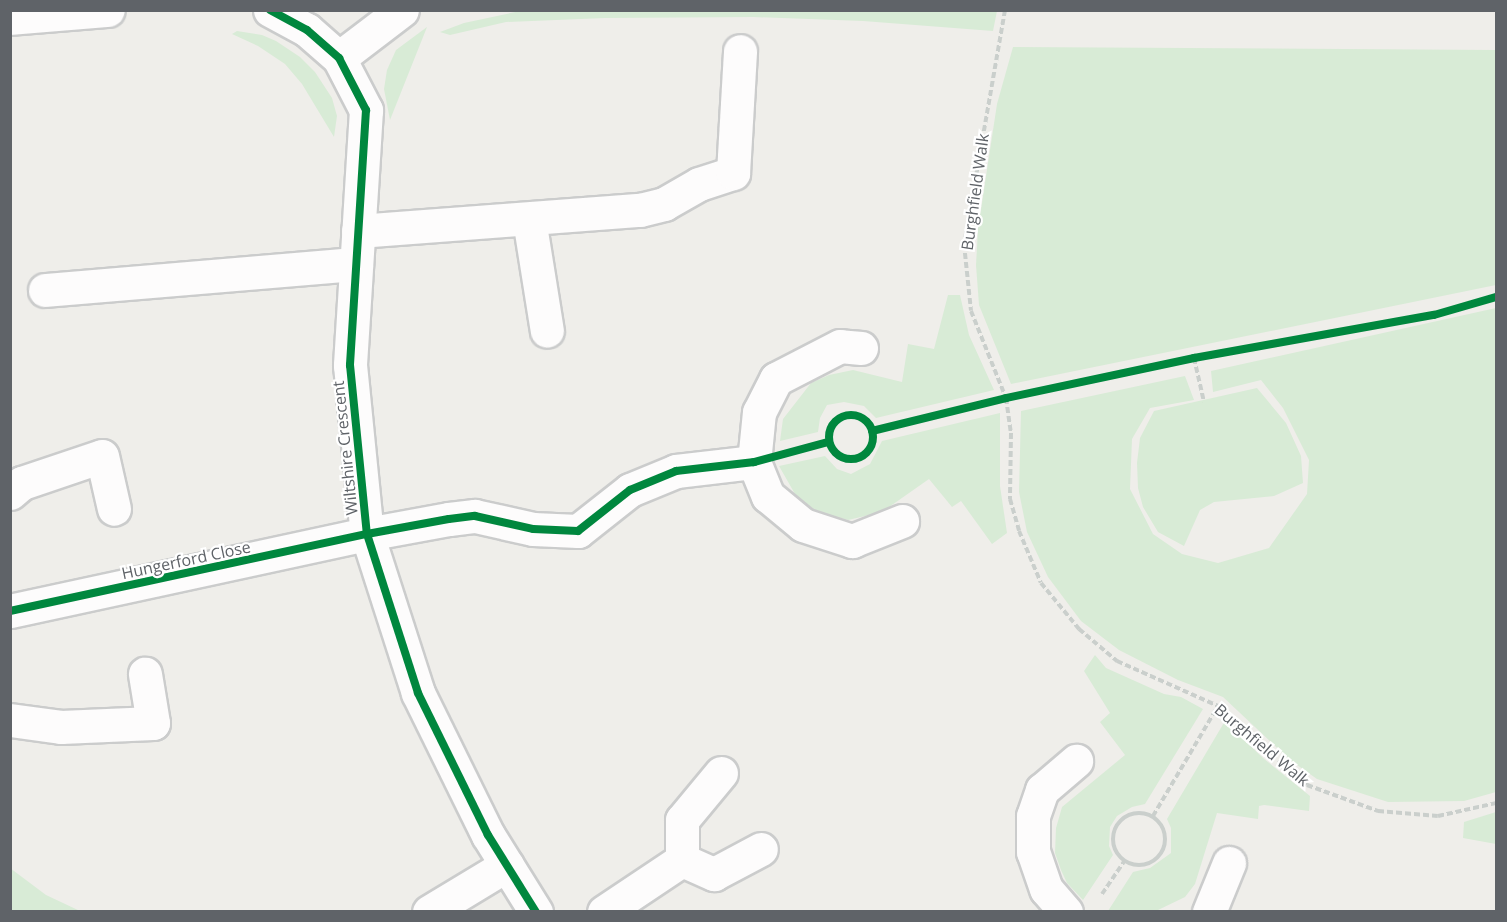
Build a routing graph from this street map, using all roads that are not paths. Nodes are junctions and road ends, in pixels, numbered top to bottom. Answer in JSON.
{"nodes":[{"id":1,"x":108,"y":10,"type":"edge"},
{"id":2,"x":270,"y":10,"type":"edge"},
{"id":3,"x":402,"y":10,"type":"edge"},
{"id":4,"x":10,"y":18,"type":"edge"},
{"id":5,"x":740,"y":51,"type":"dead end"},
{"id":6,"x":339,"y":58,"type":"junction"},
{"id":7,"x":529,"y":219,"type":"junction"},
{"id":8,"x":358,"y":231,"type":"junction"},
{"id":9,"x":356,"y":264,"type":"junction"},
{"id":10,"x":45,"y":290,"type":"dead end"},
{"id":11,"x":547,"y":331,"type":"dead end"},
{"id":12,"x":861,"y":348,"type":"dead end"},
{"id":13,"x":754,"y":462,"type":"junction"},
{"id":14,"x":10,"y":493,"type":"edge"},
{"id":15,"x":114,"y":508,"type":"dead end"},
{"id":16,"x":902,"y":521,"type":"dead end"},
{"id":17,"x":367,"y":534,"type":"junction"},
{"id":18,"x":10,"y":611,"type":"edge"},
{"id":19,"x":145,"y":674,"type":"dead end"},
{"id":20,"x":10,"y":720,"type":"edge"},
{"id":21,"x":1076,"y":761,"type":"dead end"},
{"id":22,"x":721,"y":773,"type":"dead end"},
{"id":23,"x":761,"y":849,"type":"dead end"},
{"id":24,"x":682,"y":860,"type":"junction"},
{"id":25,"x":1229,"y":863,"type":"dead end"},
{"id":26,"x":507,"y":865,"type":"junction"},
{"id":27,"x":1081,"y":907,"type":"edge"},
{"id":28,"x":429,"y":912,"type":"edge"},
{"id":29,"x":536,"y":912,"type":"edge"},
{"id":30,"x":604,"y":912,"type":"edge"},
{"id":31,"x":1209,"y":912,"type":"edge"}],
"edges":[{"from":1,"to":4,"type":"street"},
{"from":2,"to":6,"type":"street"},
{"from":3,"to":6,"type":"street"},
{"from":5,"to":7,"type":"street"},
{"from":6,"to":8,"type":"street","name":"Wiltshire Crescent"},
{"from":7,"to":8,"type":"street"},
{"from":7,"to":11,"type":"street"},
{"from":8,"to":9,"type":"street","name":"Wiltshire Crescent"},
{"from":9,"to":10,"type":"street"},
{"from":9,"to":17,"type":"street","name":"Wiltshire Crescent"},
{"from":12,"to":13,"type":"street"},
{"from":13,"to":16,"type":"street"},
{"from":13,"to":17,"type":"street","name":"Hungerford Close"},
{"from":14,"to":15,"type":"street"},
{"from":17,"to":18,"type":"street","name":"Hungerford Close"},
{"from":17,"to":26,"type":"street","name":"Wiltshire Crescent"},
{"from":19,"to":20,"type":"street"},
{"from":21,"to":27,"type":"street"},
{"from":22,"to":24,"type":"street"},
{"from":23,"to":24,"type":"street"},
{"from":24,"to":30,"type":"street"},
{"from":25,"to":31,"type":"street"},
{"from":26,"to":28,"type":"street"},
{"from":26,"to":29,"type":"street","name":"Wiltshire Crescent"}]}
